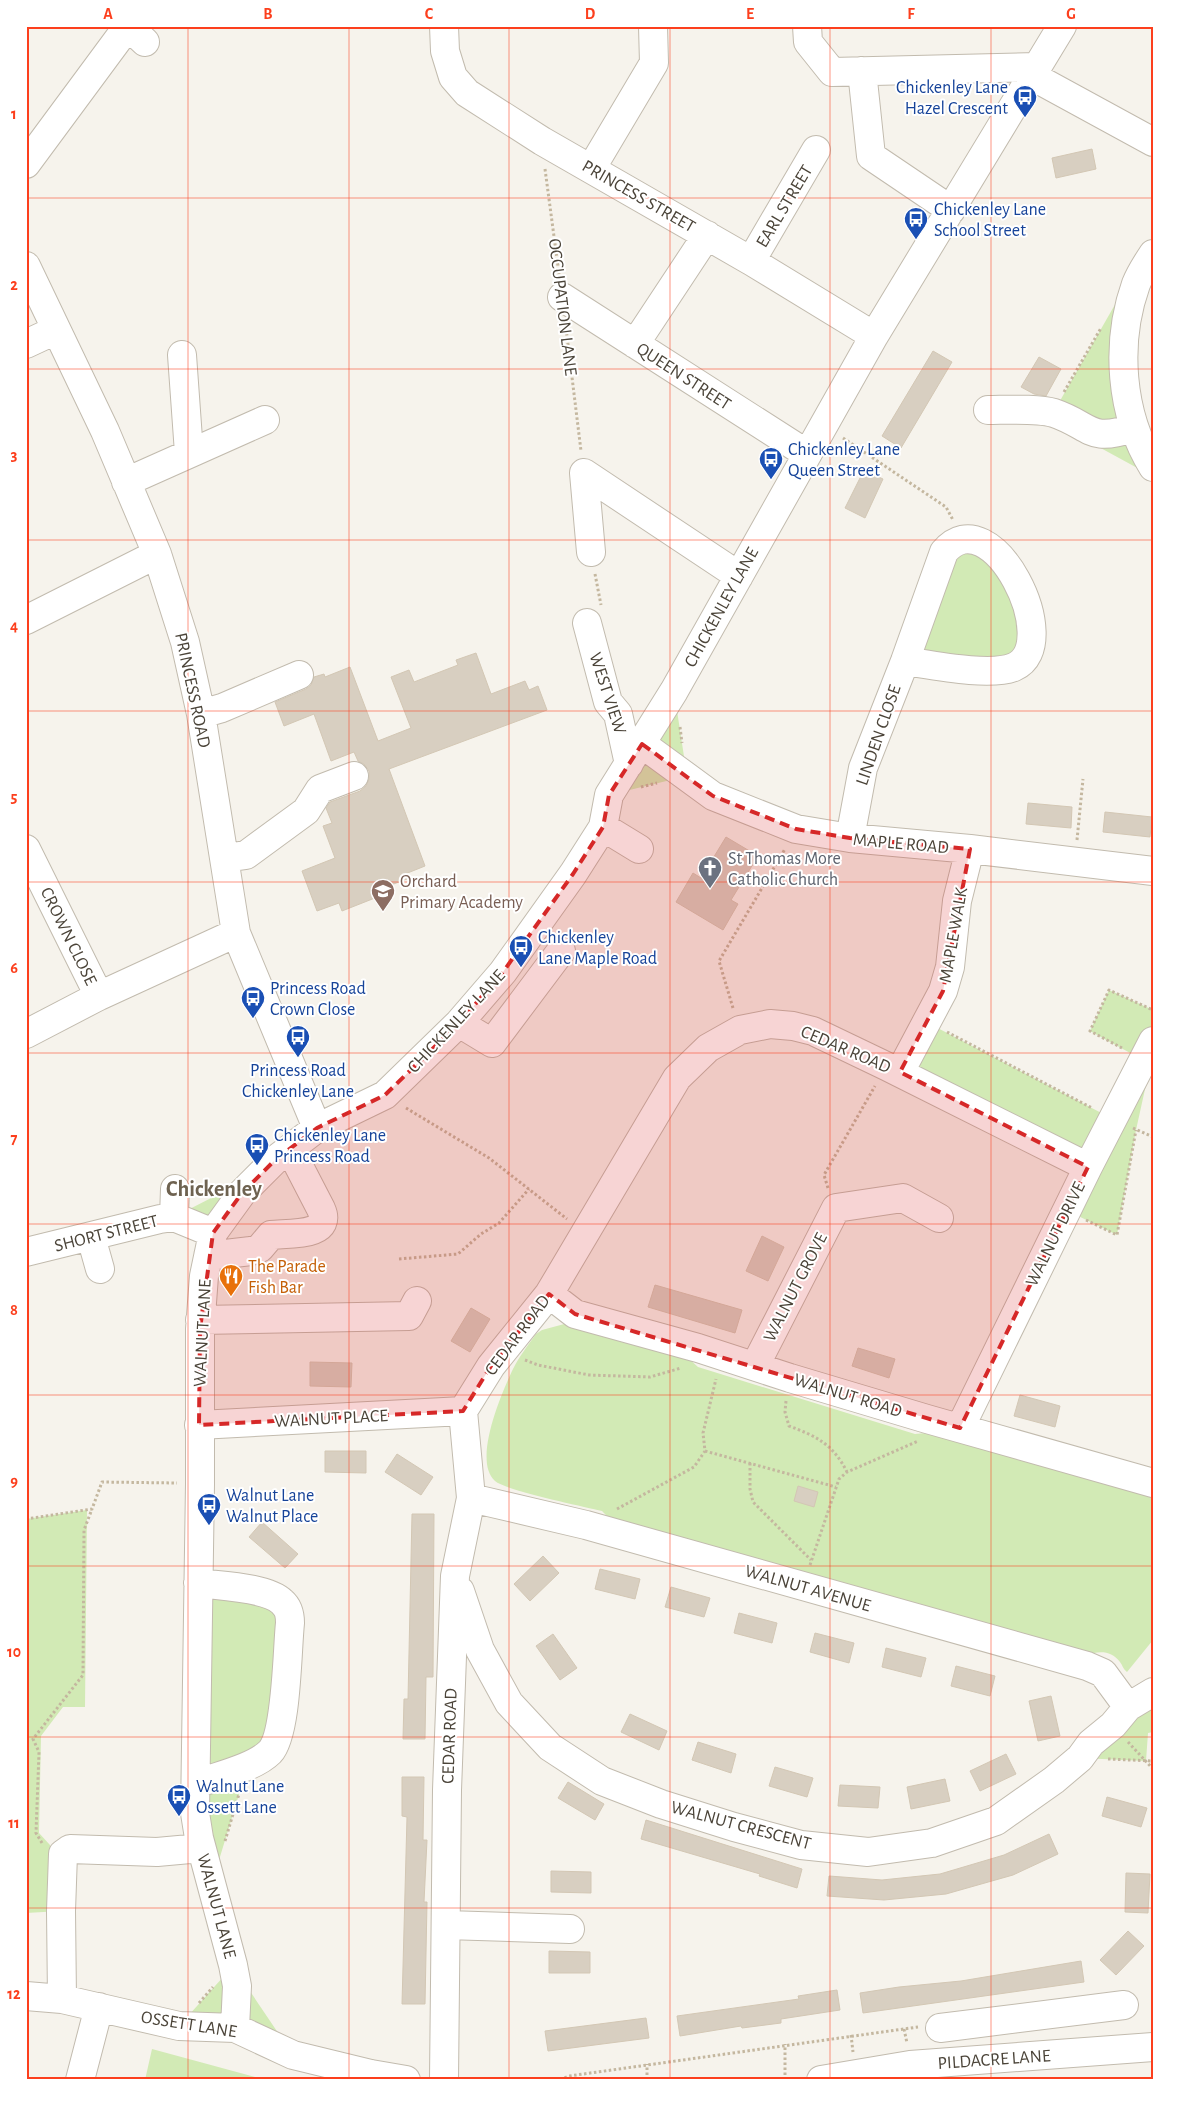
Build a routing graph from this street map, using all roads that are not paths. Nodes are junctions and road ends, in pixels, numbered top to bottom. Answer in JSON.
{"nodes":[{"id":1,"x":444,"y":26,"type":"edge"},
{"id":2,"x":653,"y":26,"type":"edge"},
{"id":3,"x":807,"y":26,"type":"edge"},
{"id":4,"x":1062,"y":26,"type":"edge"},
{"id":5,"x":132,"y":30,"type":"edge"},
{"id":6,"x":862,"y":71,"type":"junction"},
{"id":7,"x":1035,"y":72,"type":"junction"},
{"id":8,"x":1153,"y":142,"type":"edge"},
{"id":9,"x":816,"y":150,"type":"dead end"},
{"id":10,"x":26,"y":164,"type":"edge"},
{"id":11,"x":591,"y":169,"type":"junction"},
{"id":12,"x":951,"y":210,"type":"junction"},
{"id":13,"x":707,"y":235,"type":"junction"},
{"id":14,"x":1153,"y":254,"type":"edge"},
{"id":15,"x":751,"y":261,"type":"junction"},
{"id":16,"x":26,"y":266,"type":"edge"},
{"id":17,"x":562,"y":297,"type":"road end"},
{"id":18,"x":56,"y":330,"type":"junction"},
{"id":19,"x":874,"y":336,"type":"junction"},
{"id":20,"x":26,"y":344,"type":"edge"},
{"id":21,"x":635,"y":344,"type":"junction"},
{"id":22,"x":182,"y":355,"type":"dead end"},
{"id":23,"x":988,"y":410,"type":"dead end"},
{"id":24,"x":265,"y":420,"type":"dead end"},
{"id":25,"x":1133,"y":428,"type":"junction"},
{"id":26,"x":189,"y":453,"type":"junction"},
{"id":27,"x":807,"y":454,"type":"junction"},
{"id":28,"x":1153,"y":467,"type":"edge"},
{"id":29,"x":126,"y":482,"type":"junction"},
{"id":30,"x":591,"y":552,"type":"dead end"},
{"id":31,"x":157,"y":554,"type":"junction"},
{"id":32,"x":740,"y":576,"type":"junction"},
{"id":33,"x":26,"y":620,"type":"edge"},
{"id":34,"x":586,"y":623,"type":"dead end"},
{"id":35,"x":905,"y":662,"type":"junction"},
{"id":36,"x":299,"y":675,"type":"dead end"},
{"id":37,"x":200,"y":714,"type":"junction"},
{"id":38,"x":636,"y":754,"type":"junction"},
{"id":39,"x":354,"y":776,"type":"dead end"},
{"id":40,"x":603,"y":827,"type":"junction"},
{"id":41,"x":850,"y":838,"type":"junction"},
{"id":42,"x":970,"y":848,"type":"junction"},
{"id":43,"x":26,"y":849,"type":"edge"},
{"id":44,"x":639,"y":849,"type":"dead end"},
{"id":45,"x":225,"y":858,"type":"junction"},
{"id":46,"x":1153,"y":871,"type":"edge"},
{"id":47,"x":236,"y":933,"type":"junction"},
{"id":48,"x":561,"y":951,"type":"dead end"},
{"id":49,"x":99,"y":996,"type":"junction"},
{"id":50,"x":459,"y":1023,"type":"junction"},
{"id":51,"x":26,"y":1034,"type":"edge"},
{"id":52,"x":1153,"y":1041,"type":"edge"},
{"id":53,"x":893,"y":1069,"type":"junction"},
{"id":54,"x":317,"y":1128,"type":"junction"},
{"id":55,"x":290,"y":1150,"type":"junction"},
{"id":56,"x":1088,"y":1167,"type":"junction"},
{"id":57,"x":175,"y":1189,"type":"dead end"},
{"id":58,"x":174,"y":1217,"type":"junction"},
{"id":59,"x":939,"y":1218,"type":"dead end"},
{"id":60,"x":91,"y":1237,"type":"junction"},
{"id":61,"x":210,"y":1244,"type":"junction"},
{"id":62,"x":26,"y":1252,"type":"edge"},
{"id":63,"x":100,"y":1269,"type":"dead end"},
{"id":64,"x":549,"y":1294,"type":"junction"},
{"id":65,"x":418,"y":1301,"type":"dead end"},
{"id":66,"x":200,"y":1320,"type":"junction"},
{"id":67,"x":755,"y":1366,"type":"junction"},
{"id":68,"x":463,"y":1411,"type":"junction"},
{"id":69,"x":199,"y":1425,"type":"junction"},
{"id":70,"x":960,"y":1428,"type":"junction"},
{"id":71,"x":1153,"y":1483,"type":"edge"},
{"id":72,"x":471,"y":1498,"type":"junction"},
{"id":73,"x":455,"y":1576,"type":"junction"},
{"id":74,"x":198,"y":1583,"type":"junction"},
{"id":75,"x":1153,"y":1692,"type":"edge"},
{"id":76,"x":1121,"y":1716,"type":"junction"},
{"id":77,"x":196,"y":1784,"type":"junction"},
{"id":78,"x":212,"y":1847,"type":"junction"},
{"id":79,"x":446,"y":1925,"type":"junction"},
{"id":80,"x":570,"y":1929,"type":"dead end"},
{"id":81,"x":26,"y":1996,"type":"edge"},
{"id":82,"x":62,"y":1999,"type":"junction"},
{"id":83,"x":1124,"y":2004,"type":"dead end"},
{"id":84,"x":98,"y":2006,"type":"junction"},
{"id":85,"x":1070,"y":2012,"type":"junction"},
{"id":86,"x":235,"y":2028,"type":"junction"},
{"id":87,"x":940,"y":2028,"type":"road end"},
{"id":88,"x":1153,"y":2047,"type":"edge"},
{"id":89,"x":1078,"y":2054,"type":"junction"},
{"id":90,"x":371,"y":2077,"type":"edge"},
{"id":91,"x":80,"y":2080,"type":"edge"},
{"id":92,"x":406,"y":2080,"type":"edge"},
{"id":93,"x":444,"y":2080,"type":"edge"},
{"id":94,"x":821,"y":2080,"type":"edge"}],
"edges":[{"from":1,"to":11,"type":"street","name":"PRINCESS STREET"},
{"from":2,"to":11,"type":"street"},
{"from":3,"to":6,"type":"street"},
{"from":4,"to":7,"type":"street","name":"CHICKENLEY LANE"},
{"from":5,"to":10,"type":"street"},
{"from":6,"to":7,"type":"street"},
{"from":6,"to":12,"type":"street"},
{"from":7,"to":8,"type":"street"},
{"from":7,"to":12,"type":"street","name":"CHICKENLEY LANE"},
{"from":9,"to":15,"type":"street","name":"EARL STREET"},
{"from":11,"to":13,"type":"street","name":"PRINCESS STREET"},
{"from":12,"to":19,"type":"street","name":"CHICKENLEY LANE"},
{"from":13,"to":15,"type":"street","name":"PRINCESS STREET"},
{"from":13,"to":21,"type":"street"},
{"from":14,"to":25,"type":"street"},
{"from":15,"to":19,"type":"street","name":"PRINCESS STREET"},
{"from":16,"to":18,"type":"street","name":"PRINCESS ROAD"},
{"from":17,"to":21,"type":"street","name":"QUEEN STREET"},
{"from":18,"to":20,"type":"street"},
{"from":18,"to":29,"type":"street","name":"PRINCESS ROAD"},
{"from":19,"to":27,"type":"street","name":"CHICKENLEY LANE"},
{"from":21,"to":27,"type":"street","name":"QUEEN STREET"},
{"from":22,"to":26,"type":"street"},
{"from":23,"to":25,"type":"street"},
{"from":24,"to":26,"type":"street"},
{"from":25,"to":28,"type":"street"},
{"from":26,"to":29,"type":"street"},
{"from":27,"to":32,"type":"street","name":"CHICKENLEY LANE"},
{"from":29,"to":31,"type":"street","name":"PRINCESS ROAD"},
{"from":30,"to":32,"type":"street"},
{"from":31,"to":33,"type":"street"},
{"from":31,"to":37,"type":"street","name":"PRINCESS ROAD"},
{"from":32,"to":38,"type":"street","name":"CHICKENLEY LANE"},
{"from":34,"to":38,"type":"street","name":"WEST VIEW"},
{"from":35,"to":35,"type":"street","name":"LINDEN CLOSE"},
{"from":35,"to":41,"type":"street","name":"LINDEN CLOSE"},
{"from":36,"to":37,"type":"street"},
{"from":37,"to":45,"type":"street","name":"PRINCESS ROAD"},
{"from":38,"to":40,"type":"street","name":"CHICKENLEY LANE"},
{"from":38,"to":41,"type":"street","name":"MAPLE ROAD"},
{"from":39,"to":45,"type":"street"},
{"from":40,"to":44,"type":"street"},
{"from":40,"to":50,"type":"street","name":"CHICKENLEY LANE"},
{"from":41,"to":42,"type":"street","name":"MAPLE ROAD"},
{"from":42,"to":46,"type":"street","name":"MAPLE ROAD"},
{"from":42,"to":53,"type":"street","name":"MAPLE WALK"},
{"from":43,"to":49,"type":"street","name":"CROWN CLOSE"},
{"from":45,"to":47,"type":"street","name":"PRINCESS ROAD"},
{"from":47,"to":49,"type":"street","name":"CROWN CLOSE"},
{"from":47,"to":54,"type":"street","name":"PRINCESS ROAD"},
{"from":48,"to":50,"type":"street"},
{"from":49,"to":51,"type":"street","name":"CROWN CLOSE"},
{"from":50,"to":54,"type":"street","name":"CHICKENLEY LANE"},
{"from":52,"to":56,"type":"street","name":"WALNUT DRIVE"},
{"from":53,"to":56,"type":"street","name":"CEDAR ROAD"},
{"from":53,"to":64,"type":"street","name":"CEDAR ROAD"},
{"from":54,"to":55,"type":"street","name":"WALNUT LANE"},
{"from":55,"to":61,"type":"street","name":"WALNUT LANE"},
{"from":55,"to":61,"type":"street"},
{"from":56,"to":70,"type":"street","name":"WALNUT DRIVE"},
{"from":57,"to":58,"type":"street"},
{"from":58,"to":60,"type":"street","name":"SHORT STREET"},
{"from":58,"to":61,"type":"street","name":"SHORT STREET"},
{"from":59,"to":67,"type":"street","name":"WALNUT GROVE"},
{"from":60,"to":62,"type":"street","name":"SHORT STREET"},
{"from":60,"to":63,"type":"street"},
{"from":61,"to":66,"type":"street","name":"WALNUT LANE"},
{"from":64,"to":67,"type":"street","name":"WALNUT ROAD"},
{"from":64,"to":68,"type":"street","name":"CEDAR ROAD"},
{"from":65,"to":66,"type":"street"},
{"from":66,"to":69,"type":"street","name":"WALNUT LANE"},
{"from":67,"to":70,"type":"street","name":"WALNUT ROAD"},
{"from":68,"to":69,"type":"street","name":"WALNUT PLACE"},
{"from":68,"to":72,"type":"street","name":"CEDAR ROAD"},
{"from":69,"to":74,"type":"street","name":"WALNUT LANE"},
{"from":70,"to":71,"type":"street","name":"WALNUT ROAD"},
{"from":72,"to":73,"type":"street","name":"CEDAR ROAD"},
{"from":72,"to":76,"type":"street","name":"WALNUT AVENUE"},
{"from":73,"to":76,"type":"street","name":"WALNUT CRESCENT"},
{"from":73,"to":79,"type":"street","name":"CEDAR ROAD"},
{"from":74,"to":77,"type":"street","name":"WALNUT LANE"},
{"from":74,"to":77,"type":"street"},
{"from":75,"to":76,"type":"street","name":"WALNUT CRESCENT"},
{"from":77,"to":78,"type":"street","name":"WALNUT LANE"},
{"from":78,"to":82,"type":"street"},
{"from":78,"to":86,"type":"street","name":"WALNUT LANE"},
{"from":79,"to":80,"type":"street"},
{"from":79,"to":93,"type":"street","name":"CEDAR ROAD"},
{"from":81,"to":82,"type":"street","name":"OSSETT LANE"},
{"from":82,"to":84,"type":"street","name":"OSSETT LANE"},
{"from":83,"to":85,"type":"street","name":"PILDACRE LANE"},
{"from":84,"to":86,"type":"street","name":"OSSETT LANE"},
{"from":84,"to":91,"type":"street"},
{"from":85,"to":87,"type":"street","name":"PILDACRE LANE"},
{"from":85,"to":89,"type":"street","name":"PILDACRE LANE"},
{"from":86,"to":90,"type":"street","name":"OSSETT LANE"},
{"from":88,"to":89,"type":"street","name":"PILDACRE LANE"},
{"from":89,"to":94,"type":"street","name":"PILDACRE LANE"},
{"from":90,"to":92,"type":"street","name":"OSSETT LANE"}]}
